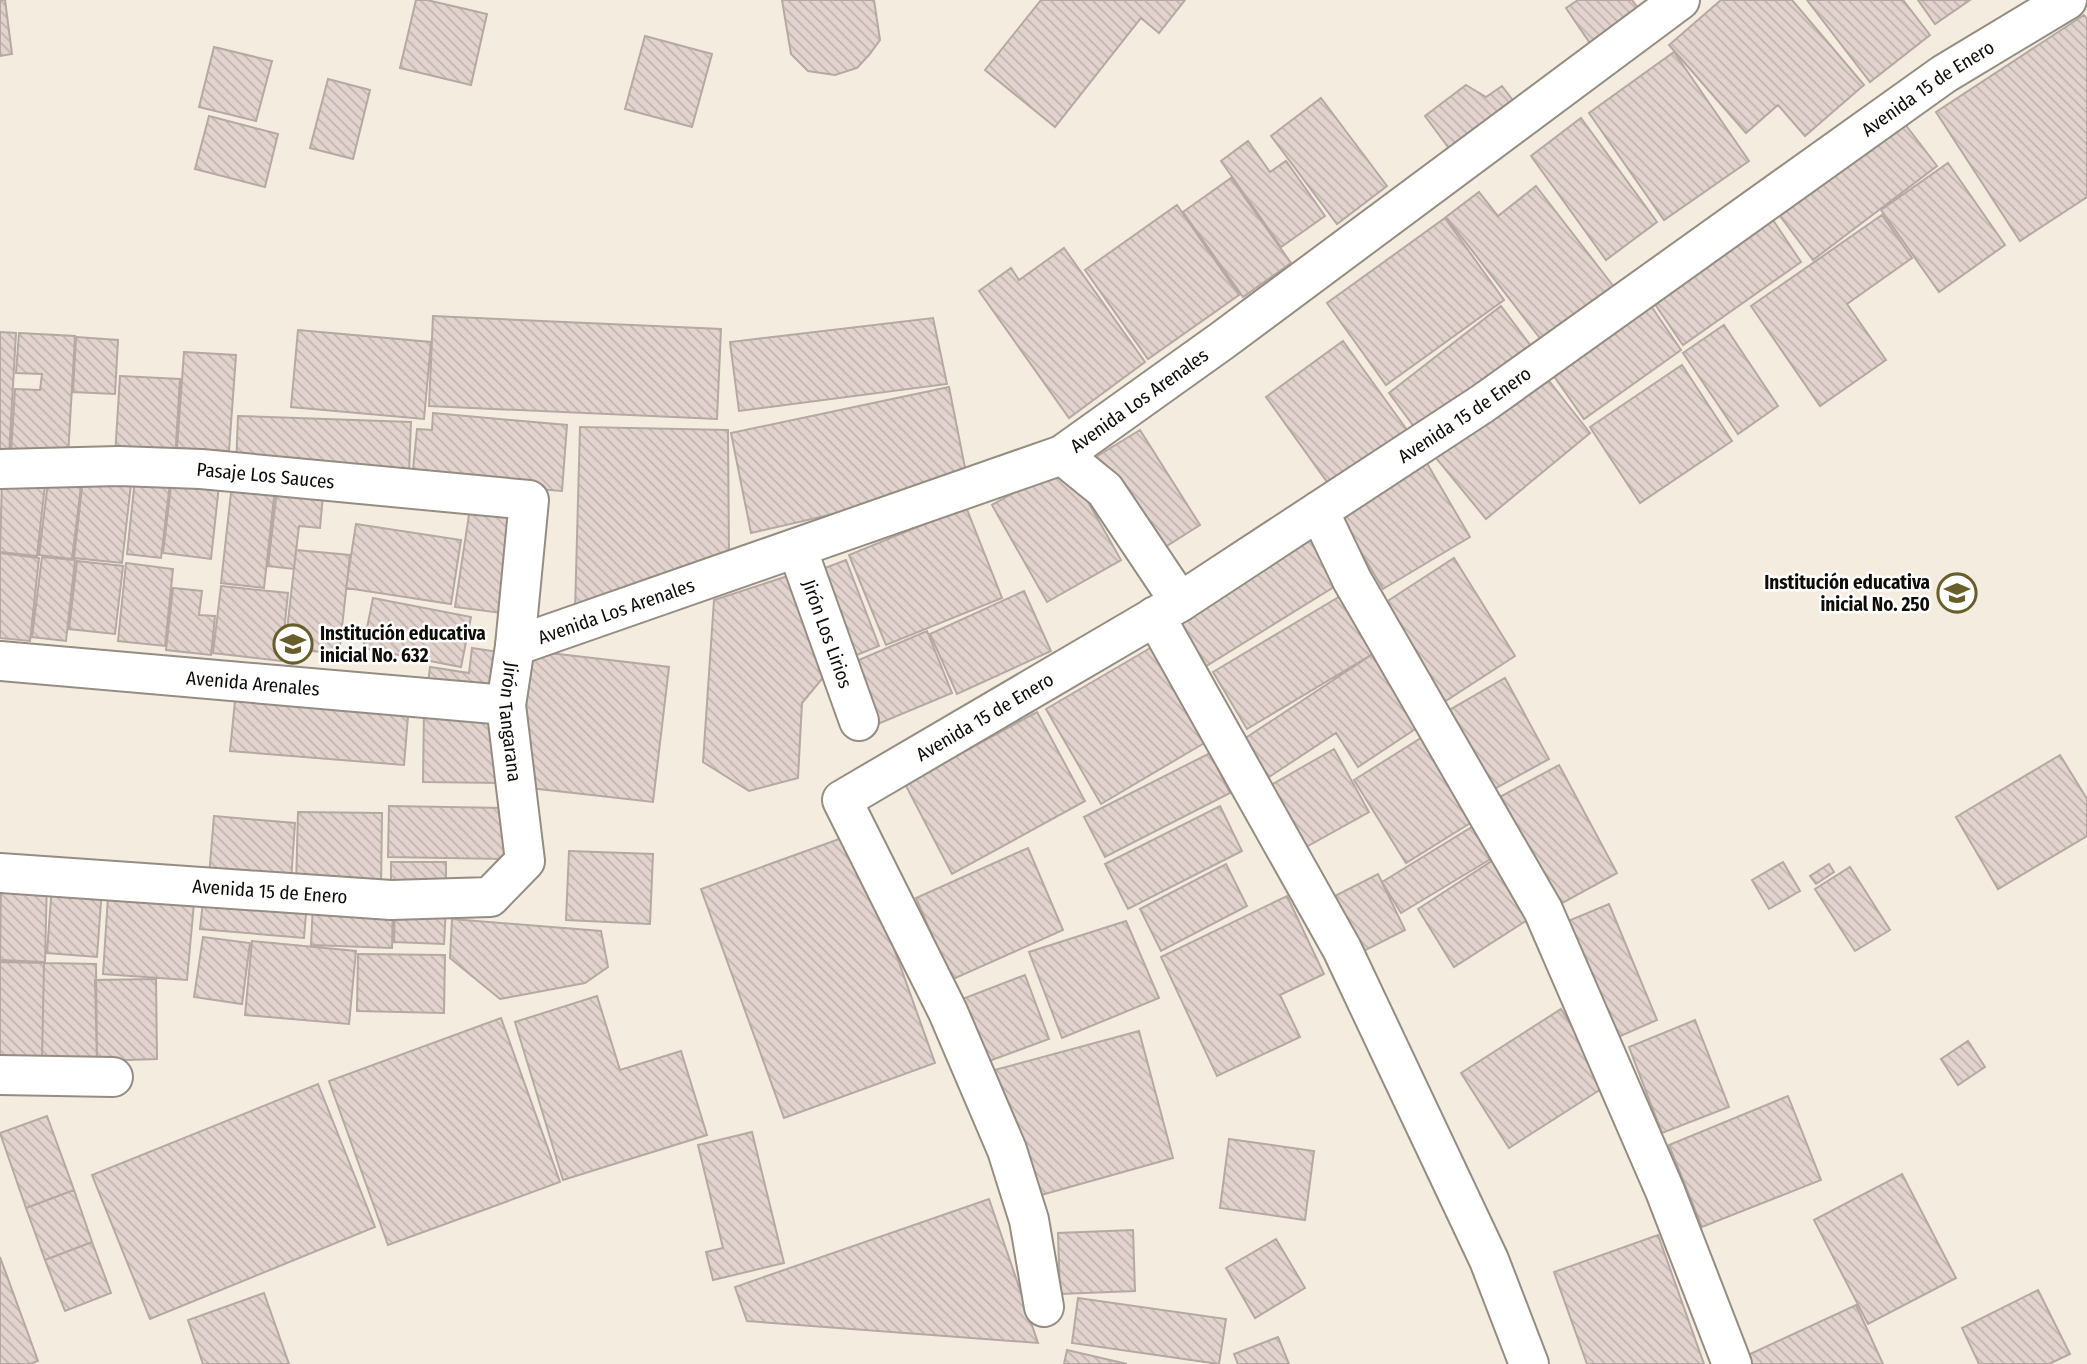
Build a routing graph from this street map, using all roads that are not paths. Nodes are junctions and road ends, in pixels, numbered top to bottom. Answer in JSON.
{"nodes":[{"id":1,"x":1680,"y":0,"type":"edge"},
{"id":2,"x":2067,"y":0,"type":"edge"},
{"id":3,"x":1062,"y":455,"type":"junction"},
{"id":4,"x":0,"y":469,"type":"edge"},
{"id":5,"x":529,"y":500,"type":"joint"},
{"id":6,"x":1319,"y":511,"type":"junction"},
{"id":7,"x":797,"y":548,"type":"junction"},
{"id":8,"x":1167,"y":609,"type":"junction"},
{"id":9,"x":514,"y":646,"type":"junction"},
{"id":10,"x":0,"y":661,"type":"edge"},
{"id":11,"x":506,"y":705,"type":"junction"},
{"id":12,"x":859,"y":721,"type":"dead end"},
{"id":13,"x":526,"y":861,"type":"joint"},
{"id":14,"x":0,"y":873,"type":"edge"},
{"id":15,"x":0,"y":1075,"type":"edge"},
{"id":16,"x":113,"y":1077,"type":"dead end"},
{"id":17,"x":1044,"y":1307,"type":"dead end"},
{"id":18,"x":1529,"y":1364,"type":"edge"},
{"id":19,"x":1732,"y":1364,"type":"edge"}],
"edges":[{"from":1,"to":3,"type":"street","name":"Avenida Los Arenales"},
{"from":2,"to":6,"type":"street","name":"Avenida 15 de Enero"},
{"from":3,"to":7,"type":"street","name":"Avenida Los Arenales"},
{"from":3,"to":8,"type":"street"},
{"from":4,"to":5,"type":"street","name":"Pasaje Los Sauces"},
{"from":5,"to":9,"type":"street","name":"Jirón Tangarana"},
{"from":6,"to":8,"type":"street","name":"Avenida 15 de Enero"},
{"from":6,"to":19,"type":"street"},
{"from":7,"to":9,"type":"street","name":"Avenida Los Arenales"},
{"from":7,"to":12,"type":"street","name":"Jirón Los Lirios"},
{"from":8,"to":17,"type":"street","name":"Avenida 15 de Enero"},
{"from":8,"to":18,"type":"street"},
{"from":9,"to":11,"type":"street","name":"Jirón Tangarana"},
{"from":10,"to":11,"type":"street","name":"Avenida Arenales"},
{"from":11,"to":13,"type":"street","name":"Jirón Tangarana"},
{"from":13,"to":14,"type":"street","name":"Avenida 15 de Enero"},
{"from":15,"to":16,"type":"street"}]}
